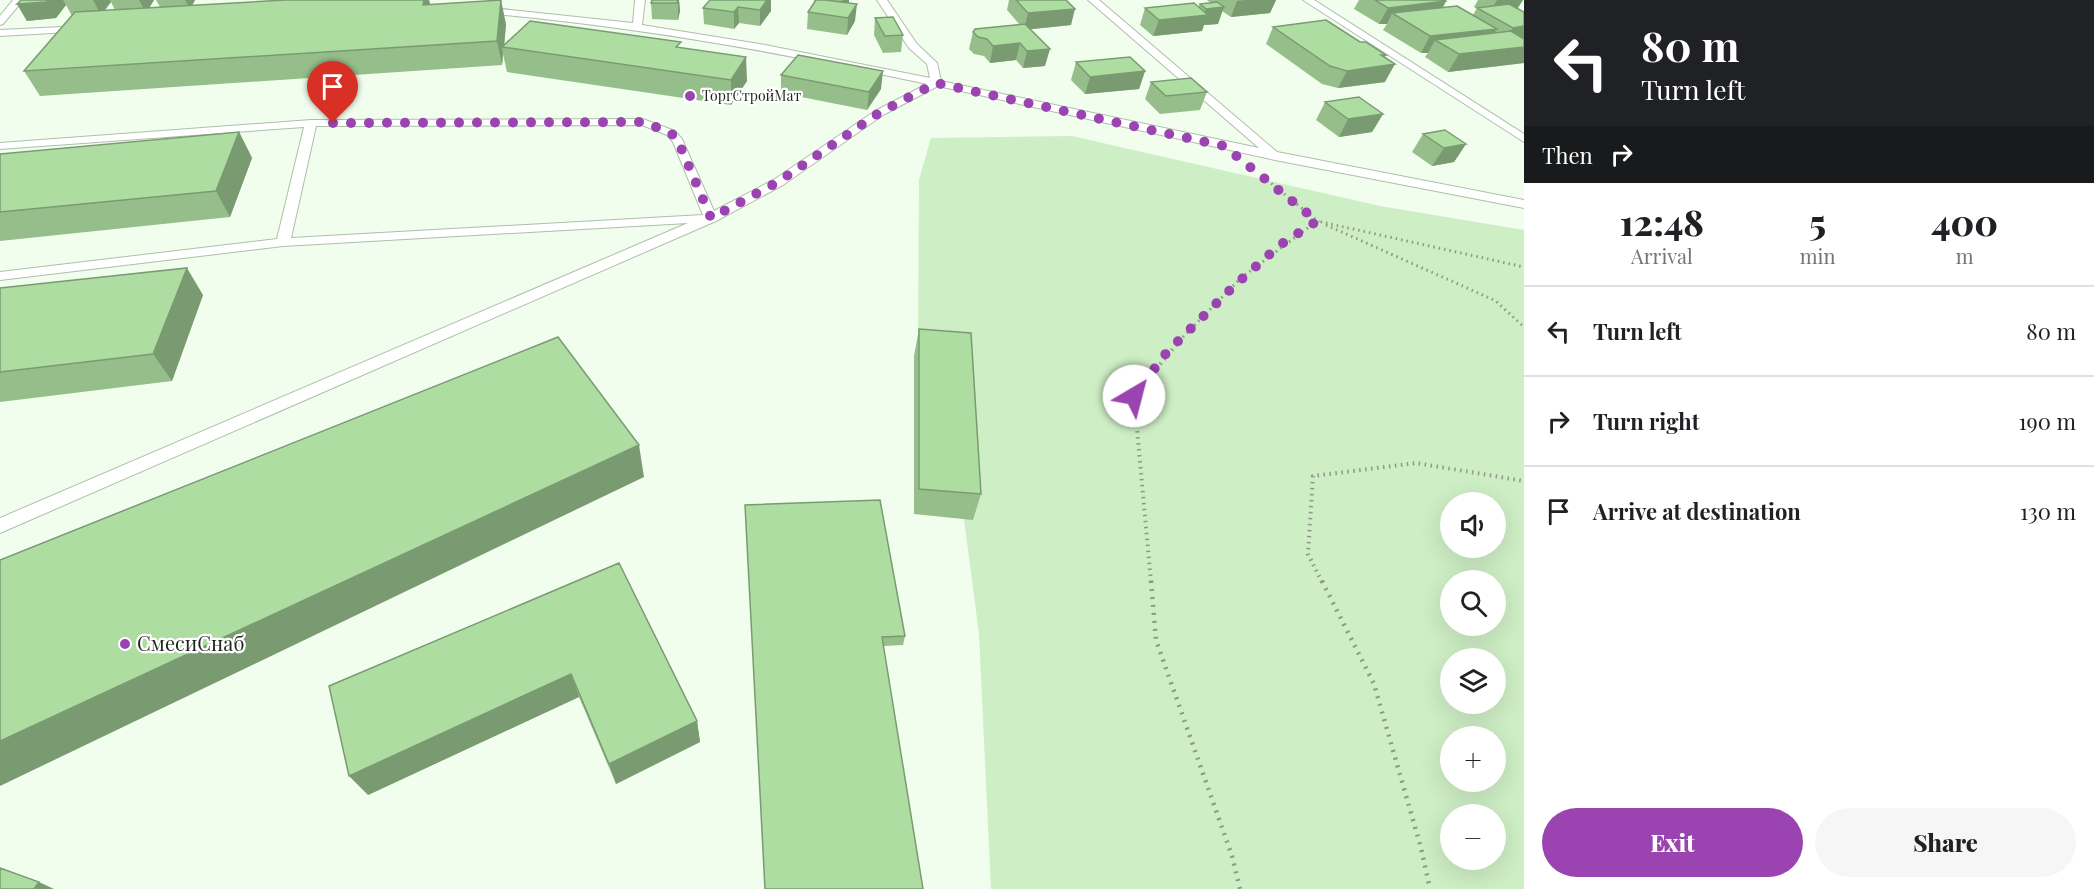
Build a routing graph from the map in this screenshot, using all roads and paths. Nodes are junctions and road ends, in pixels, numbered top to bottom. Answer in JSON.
{"nodes":[{"id":1,"x":18,"y":0,"type":"edge"},
{"id":2,"x":639,"y":0,"type":"edge"},
{"id":3,"x":882,"y":0,"type":"edge"},
{"id":4,"x":1094,"y":0,"type":"edge"},
{"id":5,"x":1308,"y":0,"type":"edge"},
{"id":6,"x":471,"y":9,"type":"edge"},
{"id":7,"x":0,"y":22,"type":"edge"},
{"id":8,"x":637,"y":27,"type":"junction"},
{"id":9,"x":94,"y":28,"type":"edge"},
{"id":10,"x":0,"y":33,"type":"edge"},
{"id":11,"x":936,"y":83,"type":"junction"},
{"id":12,"x":310,"y":123,"type":"junction"},
{"id":13,"x":1524,"y":139,"type":"edge"},
{"id":14,"x":0,"y":146,"type":"edge"},
{"id":15,"x":1277,"y":157,"type":"junction"},
{"id":16,"x":1261,"y":176,"type":"dead end"},
{"id":17,"x":1524,"y":204,"type":"edge"},
{"id":18,"x":711,"y":218,"type":"junction"},
{"id":19,"x":1317,"y":221,"type":"junction"},
{"id":20,"x":283,"y":242,"type":"junction"},
{"id":21,"x":1524,"y":267,"type":"edge"},
{"id":22,"x":0,"y":276,"type":"edge"},
{"id":23,"x":1524,"y":327,"type":"edge"},
{"id":24,"x":1524,"y":481,"type":"edge"},
{"id":25,"x":0,"y":526,"type":"edge"},
{"id":26,"x":1240,"y":889,"type":"edge"},
{"id":27,"x":1430,"y":889,"type":"edge"}],
"edges":[{"from":1,"to":7,"type":"lane"},
{"from":2,"to":8,"type":"lane"},
{"from":3,"to":11,"type":"lane"},
{"from":4,"to":15,"type":"lane"},
{"from":5,"to":13,"type":"lane"},
{"from":6,"to":8,"type":"lane"},
{"from":8,"to":11,"type":"lane"},
{"from":9,"to":10,"type":"lane"},
{"from":11,"to":15,"type":"lane"},
{"from":11,"to":18,"type":"lane"},
{"from":12,"to":14,"type":"lane"},
{"from":12,"to":18,"type":"lane"},
{"from":12,"to":20,"type":"lane"},
{"from":15,"to":17,"type":"lane"},
{"from":16,"to":19,"type":"path"},
{"from":18,"to":20,"type":"lane"},
{"from":18,"to":25,"type":"lane"},
{"from":19,"to":21,"type":"path"},
{"from":19,"to":23,"type":"path"},
{"from":19,"to":26,"type":"path"},
{"from":20,"to":22,"type":"lane"},
{"from":24,"to":27,"type":"path"}]}
